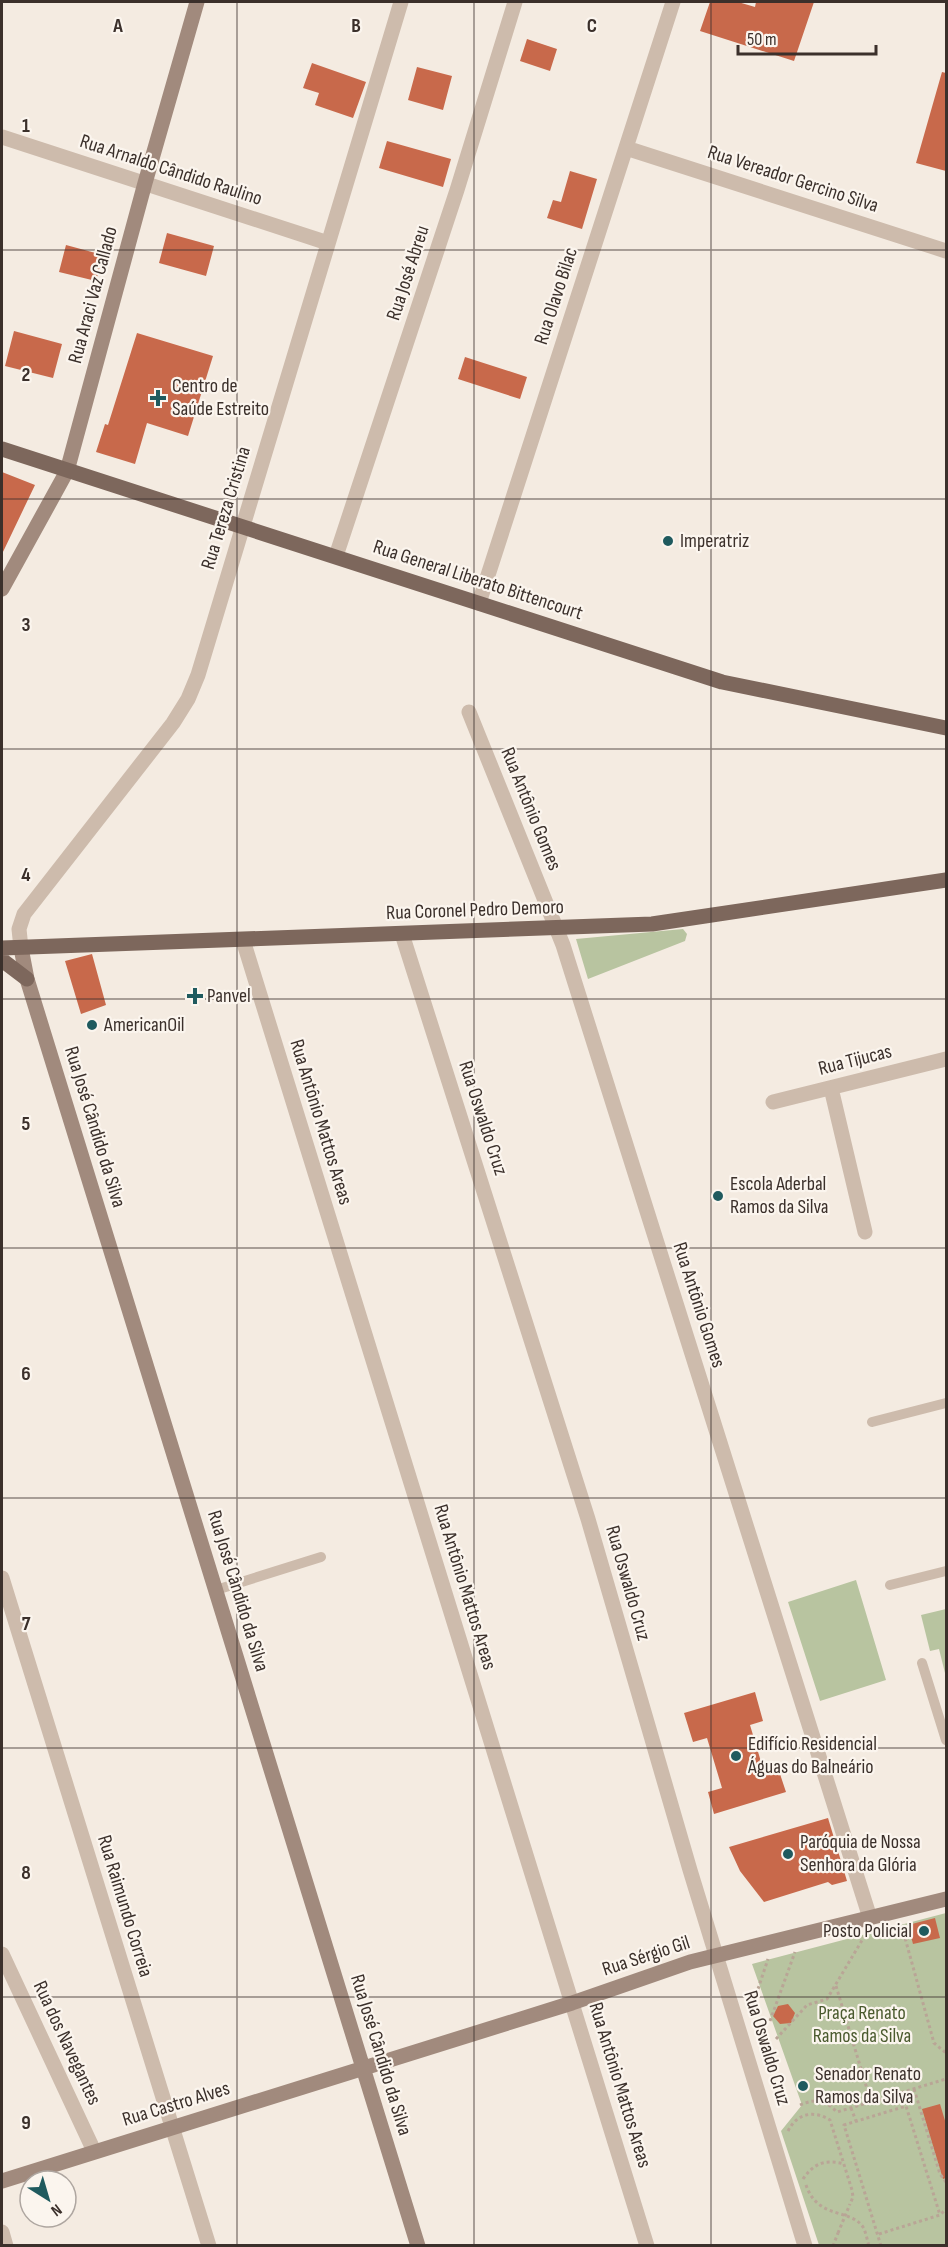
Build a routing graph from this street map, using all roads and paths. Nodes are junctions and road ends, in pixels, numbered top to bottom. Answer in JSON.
{"nodes":[{"id":1,"x":198,"y":2,"type":"edge"},
{"id":2,"x":401,"y":2,"type":"edge"},
{"id":3,"x":515,"y":2,"type":"edge"},
{"id":4,"x":673,"y":2,"type":"edge"},
{"id":5,"x":2,"y":137,"type":"edge"},
{"id":6,"x":626,"y":148,"type":"junction"},
{"id":7,"x":145,"y":183,"type":"junction"},
{"id":8,"x":328,"y":243,"type":"junction"},
{"id":9,"x":946,"y":250,"type":"edge"},
{"id":10,"x":2,"y":449,"type":"edge"},
{"id":11,"x":67,"y":471,"type":"junction"},
{"id":12,"x":243,"y":525,"type":"junction"},
{"id":13,"x":336,"y":556,"type":"junction"},
{"id":14,"x":2,"y":589,"type":"edge"},
{"id":15,"x":479,"y":603,"type":"junction"},
{"id":16,"x":469,"y":712,"type":"dead end"},
{"id":17,"x":946,"y":728,"type":"edge"},
{"id":18,"x":946,"y":881,"type":"edge"},
{"id":19,"x":557,"y":928,"type":"junction"},
{"id":20,"x":402,"y":934,"type":"junction"},
{"id":21,"x":243,"y":940,"type":"junction"},
{"id":22,"x":2,"y":948,"type":"edge"},
{"id":23,"x":21,"y":948,"type":"junction"},
{"id":24,"x":2,"y":960,"type":"edge"},
{"id":25,"x":27,"y":979,"type":"junction"},
{"id":26,"x":946,"y":1059,"type":"edge"},
{"id":27,"x":831,"y":1088,"type":"junction"},
{"id":28,"x":773,"y":1102,"type":"dead end"},
{"id":29,"x":865,"y":1232,"type":"dead end"},
{"id":30,"x":946,"y":1402,"type":"edge"},
{"id":31,"x":872,"y":1422,"type":"dead end"},
{"id":32,"x":321,"y":1557,"type":"dead end"},
{"id":33,"x":946,"y":1571,"type":"edge"},
{"id":34,"x":2,"y":1578,"type":"edge"},
{"id":35,"x":890,"y":1585,"type":"dead end"},
{"id":36,"x":216,"y":1590,"type":"junction"},
{"id":37,"x":922,"y":1663,"type":"dead end"},
{"id":38,"x":946,"y":1740,"type":"edge"},
{"id":39,"x":946,"y":1899,"type":"edge"},
{"id":40,"x":901,"y":1923,"type":"dead end"},
{"id":41,"x":869,"y":1925,"type":"junction"},
{"id":42,"x":795,"y":1951,"type":"dead end"},
{"id":43,"x":2,"y":1954,"type":"edge"},
{"id":44,"x":716,"y":1955,"type":"junction"},
{"id":45,"x":768,"y":1958,"type":"dead end"},
{"id":46,"x":836,"y":1984,"type":"junction"},
{"id":47,"x":758,"y":1989,"type":"dead end"},
{"id":48,"x":572,"y":2003,"type":"junction"},
{"id":49,"x":770,"y":2021,"type":"dead end"},
{"id":50,"x":776,"y":2039,"type":"dead end"},
{"id":51,"x":946,"y":2053,"type":"edge"},
{"id":52,"x":363,"y":2068,"type":"junction"},
{"id":53,"x":946,"y":2079,"type":"edge"},
{"id":54,"x":914,"y":2089,"type":"junction"},
{"id":55,"x":871,"y":2102,"type":"junction"},
{"id":56,"x":800,"y":2105,"type":"dead end"},
{"id":57,"x":851,"y":2108,"type":"junction"},
{"id":58,"x":837,"y":2112,"type":"junction"},
{"id":59,"x":830,"y":2120,"type":"junction"},
{"id":60,"x":856,"y":2121,"type":"junction"},
{"id":61,"x":172,"y":2127,"type":"junction"},
{"id":62,"x":787,"y":2132,"type":"dead end"},
{"id":63,"x":94,"y":2151,"type":"junction"},
{"id":64,"x":844,"y":2164,"type":"junction"},
{"id":65,"x":800,"y":2170,"type":"dead end"},
{"id":66,"x":803,"y":2179,"type":"junction"},
{"id":67,"x":2,"y":2181,"type":"edge"},
{"id":68,"x":946,"y":2182,"type":"edge"},
{"id":69,"x":946,"y":2209,"type":"edge"},
{"id":70,"x":940,"y":2215,"type":"junction"},
{"id":71,"x":2,"y":2232,"type":"edge"},
{"id":72,"x":878,"y":2234,"type":"junction"},
{"id":73,"x":6,"y":2246,"type":"edge"},
{"id":74,"x":209,"y":2246,"type":"edge"},
{"id":75,"x":418,"y":2246,"type":"edge"},
{"id":76,"x":647,"y":2246,"type":"edge"},
{"id":77,"x":805,"y":2246,"type":"edge"},
{"id":78,"x":833,"y":2246,"type":"edge"},
{"id":79,"x":869,"y":2246,"type":"edge"},
{"id":80,"x":881,"y":2246,"type":"edge"}],
"edges":[{"from":1,"to":7,"type":"main road","name":"Rua Araci Vaz Callado"},
{"from":2,"to":8,"type":"street","name":"Rua Tereza Cristina"},
{"from":3,"to":13,"type":"street","name":"Rua José Abreu"},
{"from":4,"to":6,"type":"street","name":"Rua Olavo Bilac"},
{"from":5,"to":7,"type":"street","name":"Rua Arnaldo Cândido Raulino"},
{"from":6,"to":9,"type":"street","name":"Rua Vereador Gercino Silva"},
{"from":6,"to":15,"type":"street","name":"Rua Olavo Bilac"},
{"from":7,"to":8,"type":"street","name":"Rua Arnaldo Cândido Raulino"},
{"from":7,"to":11,"type":"main road","name":"Rua Araci Vaz Callado"},
{"from":8,"to":12,"type":"street","name":"Rua Tereza Cristina"},
{"from":10,"to":11,"type":"main road","name":"Rua General Liberato Bittencourt"},
{"from":11,"to":12,"type":"main road","name":"Rua General Liberato Bittencourt"},
{"from":11,"to":14,"type":"main road","name":"Rua Araci Vaz Callado"},
{"from":12,"to":13,"type":"main road","name":"Rua General Liberato Bittencourt"},
{"from":12,"to":23,"type":"street","name":"Rua Tereza Cristina"},
{"from":13,"to":15,"type":"main road","name":"Rua General Liberato Bittencourt"},
{"from":15,"to":17,"type":"main road","name":"Rua General Liberato Bittencourt"},
{"from":16,"to":19,"type":"street","name":"Rua Antônio Gomes"},
{"from":18,"to":19,"type":"main road","name":"Rua Coronel Pedro Demoro"},
{"from":19,"to":20,"type":"main road","name":"Rua Coronel Pedro Demoro"},
{"from":19,"to":41,"type":"street","name":"Rua Antônio Gomes"},
{"from":20,"to":21,"type":"main road","name":"Rua Coronel Pedro Demoro"},
{"from":20,"to":44,"type":"street","name":"Rua Oswaldo Cruz"},
{"from":21,"to":23,"type":"main road","name":"Rua Coronel Pedro Demoro"},
{"from":21,"to":48,"type":"street","name":"Rua Antônio Mattos Areas"},
{"from":22,"to":23,"type":"main road","name":"Rua Coronel Pedro Demoro"},
{"from":23,"to":25,"type":"main road","name":"Rua José Cândido da Silva"},
{"from":24,"to":25,"type":"main road"},
{"from":25,"to":36,"type":"main road","name":"Rua José Cândido da Silva"},
{"from":26,"to":27,"type":"street","name":"Rua Tijucas"},
{"from":27,"to":28,"type":"street","name":"Rua Tijucas"},
{"from":27,"to":29,"type":"street"},
{"from":30,"to":31,"type":"lane"},
{"from":32,"to":36,"type":"lane"},
{"from":33,"to":35,"type":"lane"},
{"from":34,"to":61,"type":"street","name":"Rua Raimundo Correia"},
{"from":36,"to":52,"type":"main road","name":"Rua José Cândido da Silva"},
{"from":37,"to":38,"type":"lane"},
{"from":39,"to":41,"type":"main road","name":"Rua Sérgio Gil"},
{"from":40,"to":51,"type":"path"},
{"from":41,"to":44,"type":"main road","name":"Rua Sérgio Gil"},
{"from":41,"to":46,"type":"path"},
{"from":42,"to":49,"type":"path"},
{"from":43,"to":63,"type":"street","name":"Rua dos Navegantes"},
{"from":44,"to":48,"type":"main road","name":"Rua Sérgio Gil"},
{"from":44,"to":77,"type":"street","name":"Rua Oswaldo Cruz"},
{"from":45,"to":47,"type":"path"},
{"from":46,"to":50,"type":"path"},
{"from":46,"to":55,"type":"path"},
{"from":48,"to":52,"type":"main road","name":"Rua Sérgio Gil"},
{"from":48,"to":76,"type":"street","name":"Rua Antônio Mattos Areas"},
{"from":52,"to":61,"type":"main road","name":"Rua Castro Alves"},
{"from":52,"to":75,"type":"main road","name":"Rua José Cândido da Silva"},
{"from":53,"to":54,"type":"path"},
{"from":54,"to":55,"type":"path"},
{"from":54,"to":68,"type":"path"},
{"from":55,"to":57,"type":"path"},
{"from":56,"to":58,"type":"path"},
{"from":57,"to":58,"type":"path"},
{"from":57,"to":60,"type":"path"},
{"from":58,"to":59,"type":"path"},
{"from":59,"to":62,"type":"path"},
{"from":59,"to":64,"type":"path"},
{"from":60,"to":70,"type":"path"},
{"from":60,"to":72,"type":"path"},
{"from":61,"to":63,"type":"main road","name":"Rua Castro Alves"},
{"from":61,"to":74,"type":"street","name":"Rua Raimundo Correia"},
{"from":63,"to":67,"type":"main road","name":"Rua Castro Alves"},
{"from":64,"to":66,"type":"path"},
{"from":64,"to":78,"type":"path","bridge":true},
{"from":65,"to":66,"type":"path"},
{"from":66,"to":79,"type":"path"},
{"from":69,"to":70,"type":"path"},
{"from":70,"to":72,"type":"path"},
{"from":71,"to":73,"type":"street"},
{"from":72,"to":80,"type":"path"}]}
